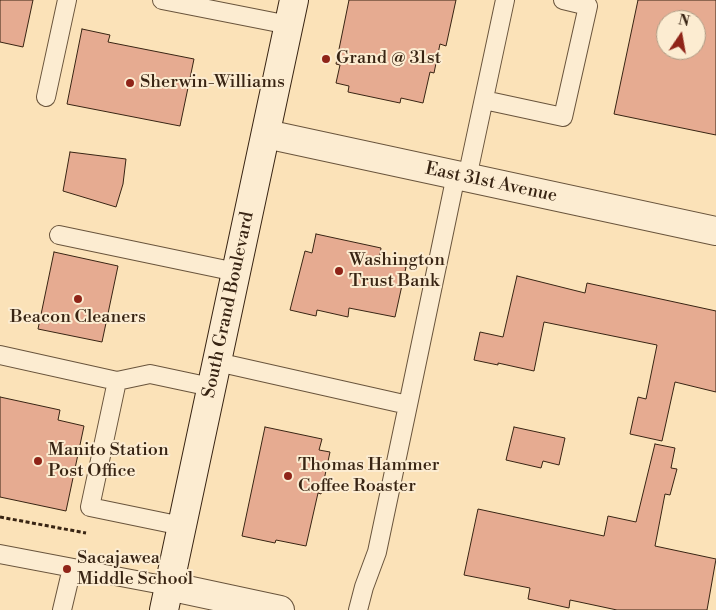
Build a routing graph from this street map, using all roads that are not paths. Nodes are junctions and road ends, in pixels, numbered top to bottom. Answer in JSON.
{"nodes":[{"id":1,"x":67,"y":0,"type":"edge"},
{"id":2,"x":162,"y":0,"type":"edge"},
{"id":3,"x":505,"y":0,"type":"edge"},
{"id":4,"x":562,"y":0,"type":"edge"},
{"id":5,"x":292,"y":12,"type":"edge"},
{"id":6,"x":46,"y":97,"type":"dead end"},
{"id":7,"x":484,"y":100,"type":"junction"},
{"id":8,"x":266,"y":134,"type":"junction"},
{"id":9,"x":462,"y":177,"type":"junction"},
{"id":10,"x":716,"y":232,"type":"edge"},
{"id":11,"x":59,"y":235,"type":"dead end"},
{"id":12,"x":236,"y":272,"type":"junction"},
{"id":13,"x":0,"y":355,"type":"edge"},
{"id":14,"x":214,"y":375,"type":"junction"},
{"id":15,"x":118,"y":381,"type":"junction"},
{"id":16,"x":408,"y":404,"type":"junction"},
{"id":17,"x":182,"y":526,"type":"junction"},
{"id":18,"x":0,"y":554,"type":"edge"},
{"id":19,"x":72,"y":568,"type":"junction"},
{"id":20,"x":166,"y":598,"type":"edge"},
{"id":21,"x":62,"y":610,"type":"edge"},
{"id":22,"x":280,"y":610,"type":"edge"},
{"id":23,"x":358,"y":610,"type":"edge"}],
"edges":[{"from":1,"to":6,"type":"lane"},
{"from":2,"to":5,"type":"lane"},
{"from":3,"to":7,"type":"lane"},
{"from":4,"to":7,"type":"lane"},
{"from":5,"to":8,"type":"street","name":"South Grand Boulevard"},
{"from":7,"to":9,"type":"lane"},
{"from":8,"to":9,"type":"street","name":"East 31st Avenue"},
{"from":8,"to":12,"type":"street","name":"South Grand Boulevard"},
{"from":9,"to":10,"type":"street","name":"East 31st Avenue"},
{"from":9,"to":16,"type":"lane"},
{"from":11,"to":12,"type":"lane"},
{"from":12,"to":14,"type":"street","name":"South Grand Boulevard"},
{"from":13,"to":15,"type":"lane"},
{"from":14,"to":15,"type":"lane"},
{"from":14,"to":16,"type":"lane"},
{"from":14,"to":17,"type":"street","name":"South Grand Boulevard"},
{"from":15,"to":17,"type":"lane"},
{"from":16,"to":23,"type":"lane"},
{"from":17,"to":20,"type":"street","name":"South Grand Boulevard"},
{"from":18,"to":19,"type":"lane"},
{"from":19,"to":20,"type":"lane"},
{"from":19,"to":21,"type":"lane"},
{"from":20,"to":22,"type":"street"}]}
